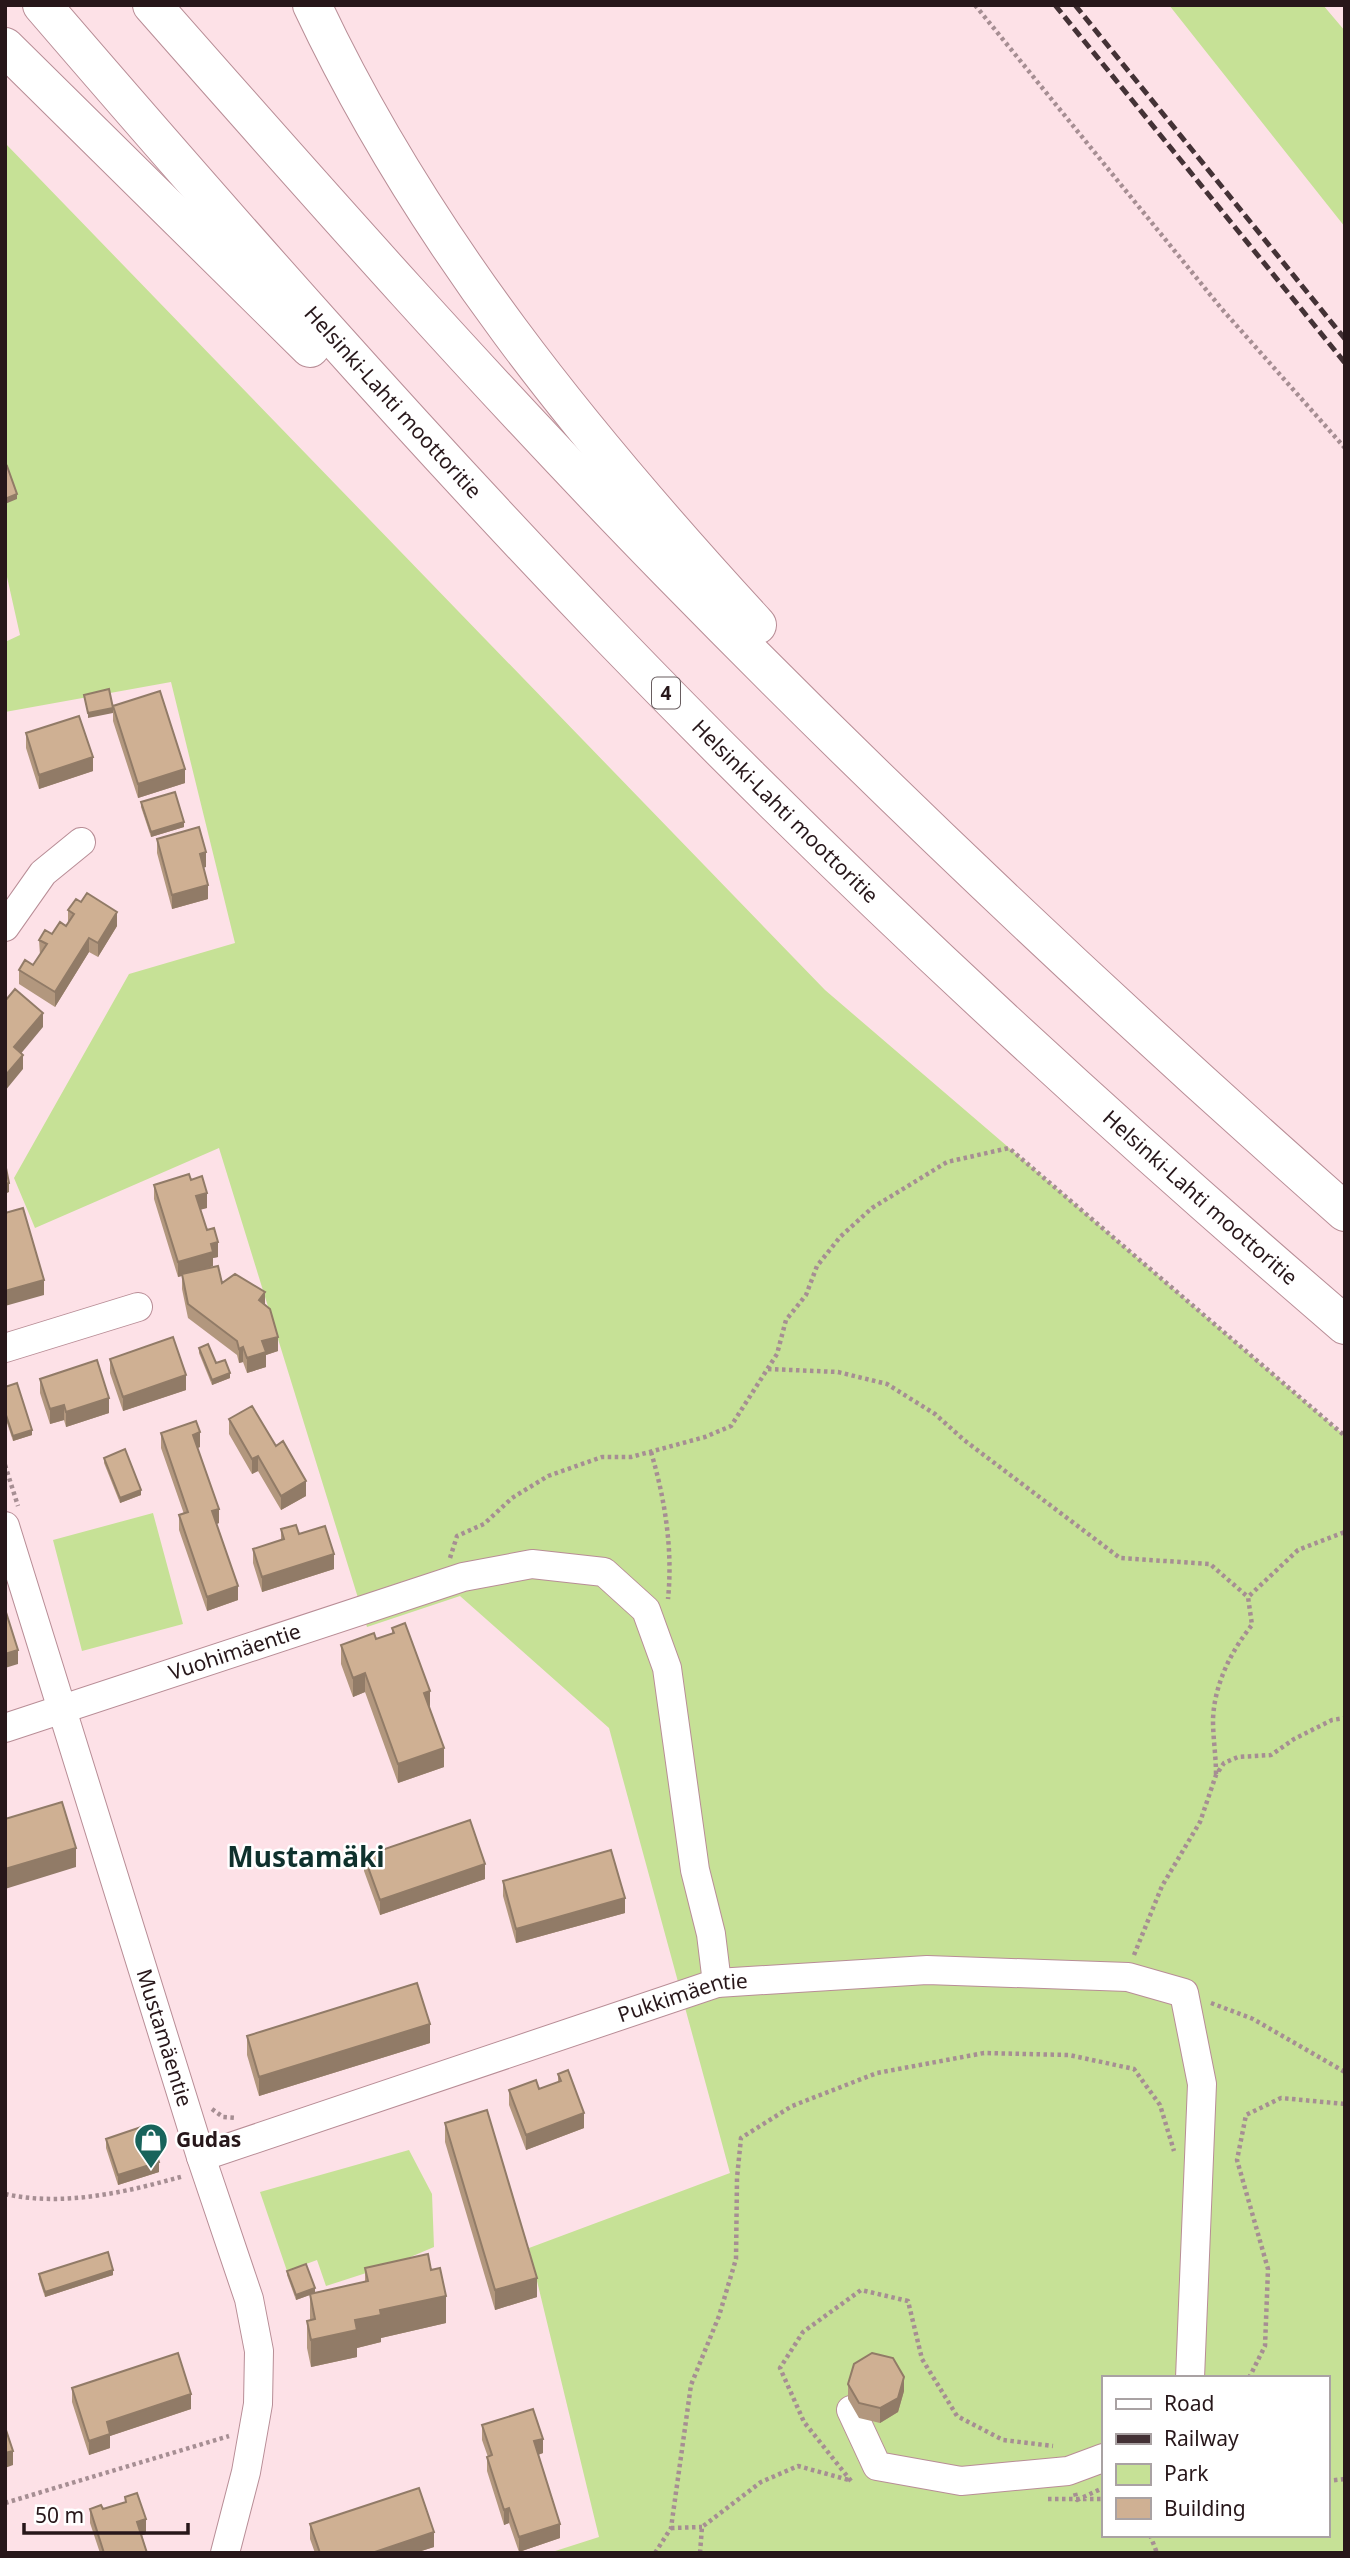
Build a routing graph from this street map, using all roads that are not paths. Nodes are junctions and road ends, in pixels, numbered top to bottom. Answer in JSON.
{"nodes":[{"id":1,"x":42,"y":5,"type":"edge"},
{"id":2,"x":152,"y":5,"type":"edge"},
{"id":3,"x":312,"y":5,"type":"edge"},
{"id":4,"x":5,"y":47,"type":"edge"},
{"id":5,"x":610,"y":636,"type":"junction"},
{"id":6,"x":847,"y":751,"type":"junction"},
{"id":7,"x":80,"y":842,"type":"dead end"},
{"id":8,"x":5,"y":927,"type":"edge"},
{"id":9,"x":1345,"y":1212,"type":"edge"},
{"id":10,"x":138,"y":1307,"type":"dead end"},
{"id":11,"x":1345,"y":1325,"type":"edge"},
{"id":12,"x":5,"y":1348,"type":"edge"},
{"id":13,"x":5,"y":1527,"type":"edge"},
{"id":14,"x":63,"y":1710,"type":"junction"},
{"id":15,"x":5,"y":1728,"type":"edge"},
{"id":16,"x":717,"y":1983,"type":"junction"},
{"id":17,"x":196,"y":2165,"type":"junction"},
{"id":18,"x":1190,"y":2376,"type":"edge"},
{"id":19,"x":851,"y":2410,"type":"edge"},
{"id":20,"x":1102,"y":2458,"type":"edge"},
{"id":21,"x":225,"y":2553,"type":"edge"}],
"edges":[{"from":1,"to":5,"type":"highway","name":"Helsinki-Lahti moottoritie","number":"4"},
{"from":2,"to":6,"type":"highway"},
{"from":3,"to":6,"type":"highway"},
{"from":4,"to":5,"type":"highway"},
{"from":5,"to":11,"type":"highway","name":"Helsinki-Lahti moottoritie","number":"4"},
{"from":6,"to":9,"type":"highway"},
{"from":7,"to":8,"type":"street"},
{"from":10,"to":12,"type":"street"},
{"from":13,"to":14,"type":"street","name":"Mustamäentie"},
{"from":14,"to":15,"type":"street","name":"Vuohimäentie"},
{"from":14,"to":16,"type":"street","name":"Vuohimäentie"},
{"from":14,"to":17,"type":"street","name":"Mustamäentie"},
{"from":16,"to":17,"type":"street","name":"Pukkimäentie"},
{"from":16,"to":18,"type":"street","name":"Pukkimäentie"},
{"from":17,"to":21,"type":"street","name":"Mustamäentie"},
{"from":19,"to":20,"type":"street"}]}
